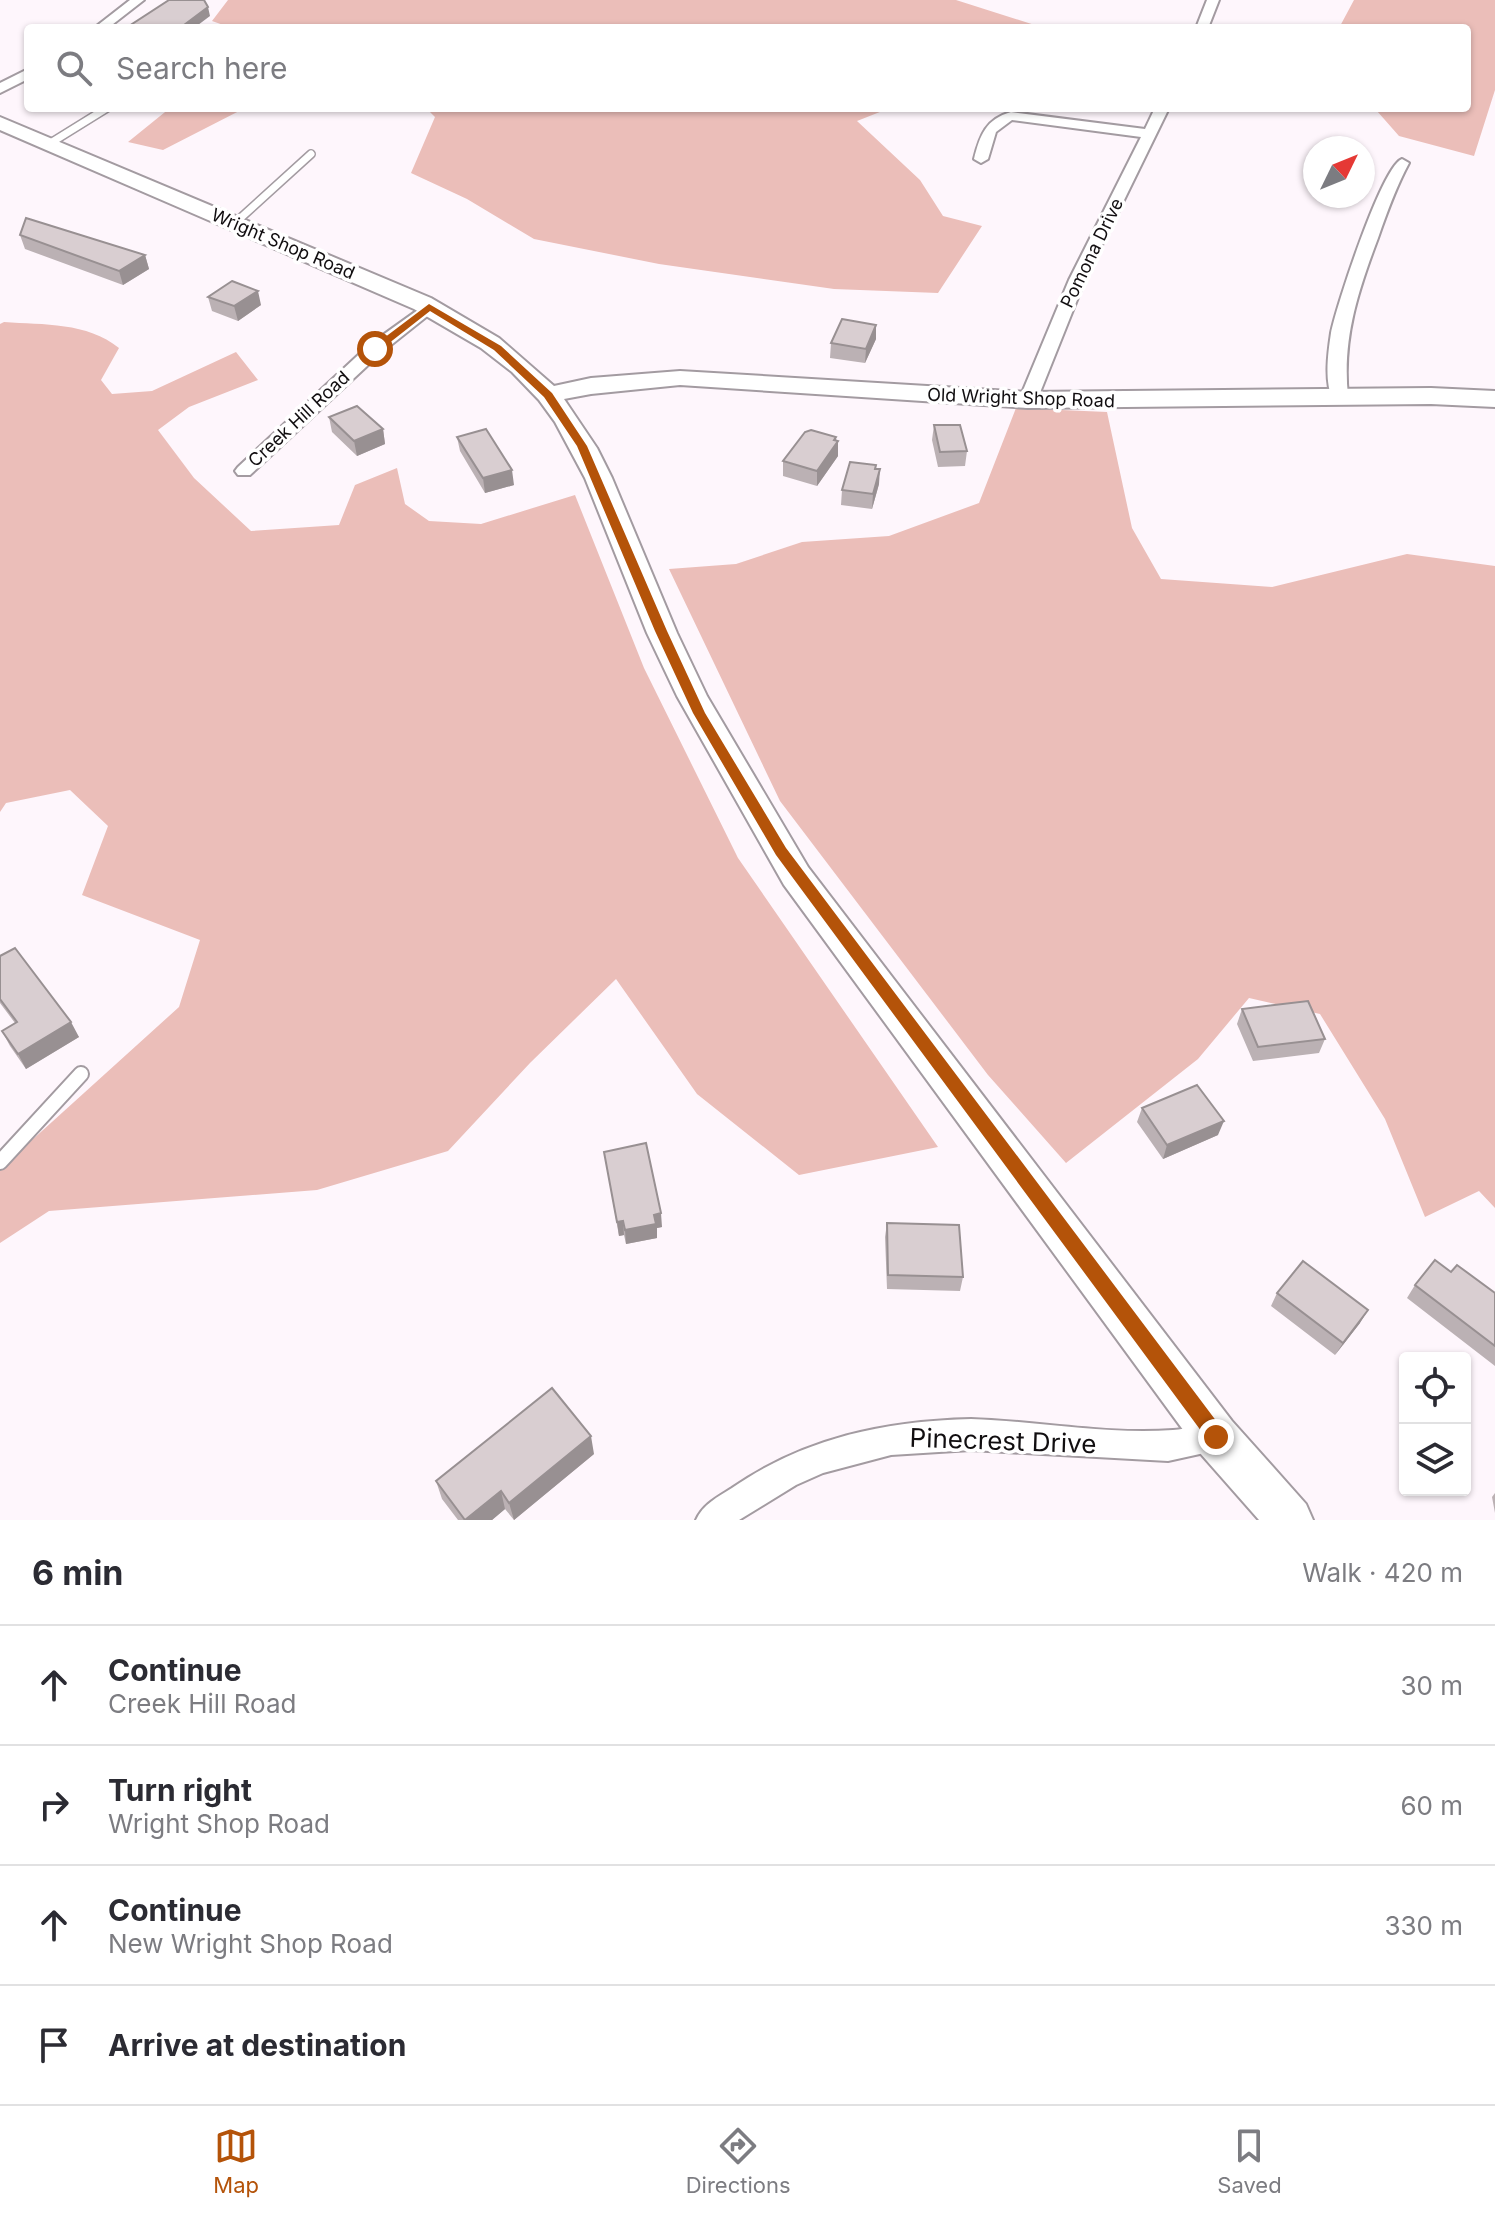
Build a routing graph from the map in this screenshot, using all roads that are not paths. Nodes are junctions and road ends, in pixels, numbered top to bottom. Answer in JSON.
{"nodes":[{"id":1,"x":138,"y":0,"type":"edge"},
{"id":2,"x":1213,"y":0,"type":"edge"},
{"id":3,"x":105,"y":24,"type":"edge"},
{"id":4,"x":1204,"y":24,"type":"edge"},
{"id":5,"x":24,"y":75,"type":"edge"},
{"id":6,"x":0,"y":89,"type":"edge"},
{"id":7,"x":101,"y":112,"type":"edge"},
{"id":8,"x":1160,"y":112,"type":"edge"},
{"id":9,"x":0,"y":123,"type":"edge"},
{"id":10,"x":1150,"y":134,"type":"junction"},
{"id":11,"x":49,"y":144,"type":"junction"},
{"id":12,"x":311,"y":154,"type":"dead end"},
{"id":13,"x":981,"y":159,"type":"dead end"},
{"id":14,"x":1402,"y":163,"type":"dead end"},
{"id":15,"x":235,"y":223,"type":"junction"},
{"id":16,"x":429,"y":307,"type":"junction"},
{"id":17,"x":548,"y":395,"type":"junction"},
{"id":18,"x":1339,"y":396,"type":"junction"},
{"id":19,"x":1495,"y":399,"type":"edge"},
{"id":20,"x":1028,"y":400,"type":"junction"},
{"id":21,"x":244,"y":471,"type":"dead end"},
{"id":22,"x":81,"y":1074,"type":"dead end"},
{"id":23,"x":0,"y":1162,"type":"edge"},
{"id":24,"x":1216,"y":1437,"type":"junction"},
{"id":25,"x":712,"y":1520,"type":"edge"},
{"id":26,"x":1290,"y":1520,"type":"edge"}],
"edges":[{"from":1,"to":3,"type":"street"},
{"from":2,"to":4,"type":"street"},
{"from":5,"to":6,"type":"street"},
{"from":7,"to":11,"type":"lane"},
{"from":8,"to":10,"type":"street","name":"Pomona Drive"},
{"from":9,"to":11,"type":"street","name":"Wright Shop Road"},
{"from":10,"to":13,"type":"street"},
{"from":10,"to":20,"type":"street","name":"Pomona Drive"},
{"from":11,"to":15,"type":"street","name":"Wright Shop Road"},
{"from":12,"to":15,"type":"lane"},
{"from":14,"to":18,"type":"street"},
{"from":15,"to":16,"type":"street","name":"Wright Shop Road"},
{"from":16,"to":17,"type":"street","name":"Wright Shop Road"},
{"from":16,"to":21,"type":"street","name":"Creek Hill Road"},
{"from":17,"to":20,"type":"street","name":"Old Wright Shop Road"},
{"from":17,"to":24,"type":"street","name":"Wright Shop Road"},
{"from":18,"to":19,"type":"street","name":"Old Wright Shop Road"},
{"from":18,"to":20,"type":"street","name":"Old Wright Shop Road"},
{"from":22,"to":23,"type":"lane"},
{"from":24,"to":25,"type":"street","name":"Pinecrest Drive"},
{"from":24,"to":26,"type":"street","name":"Wright Shop Road"}]}
